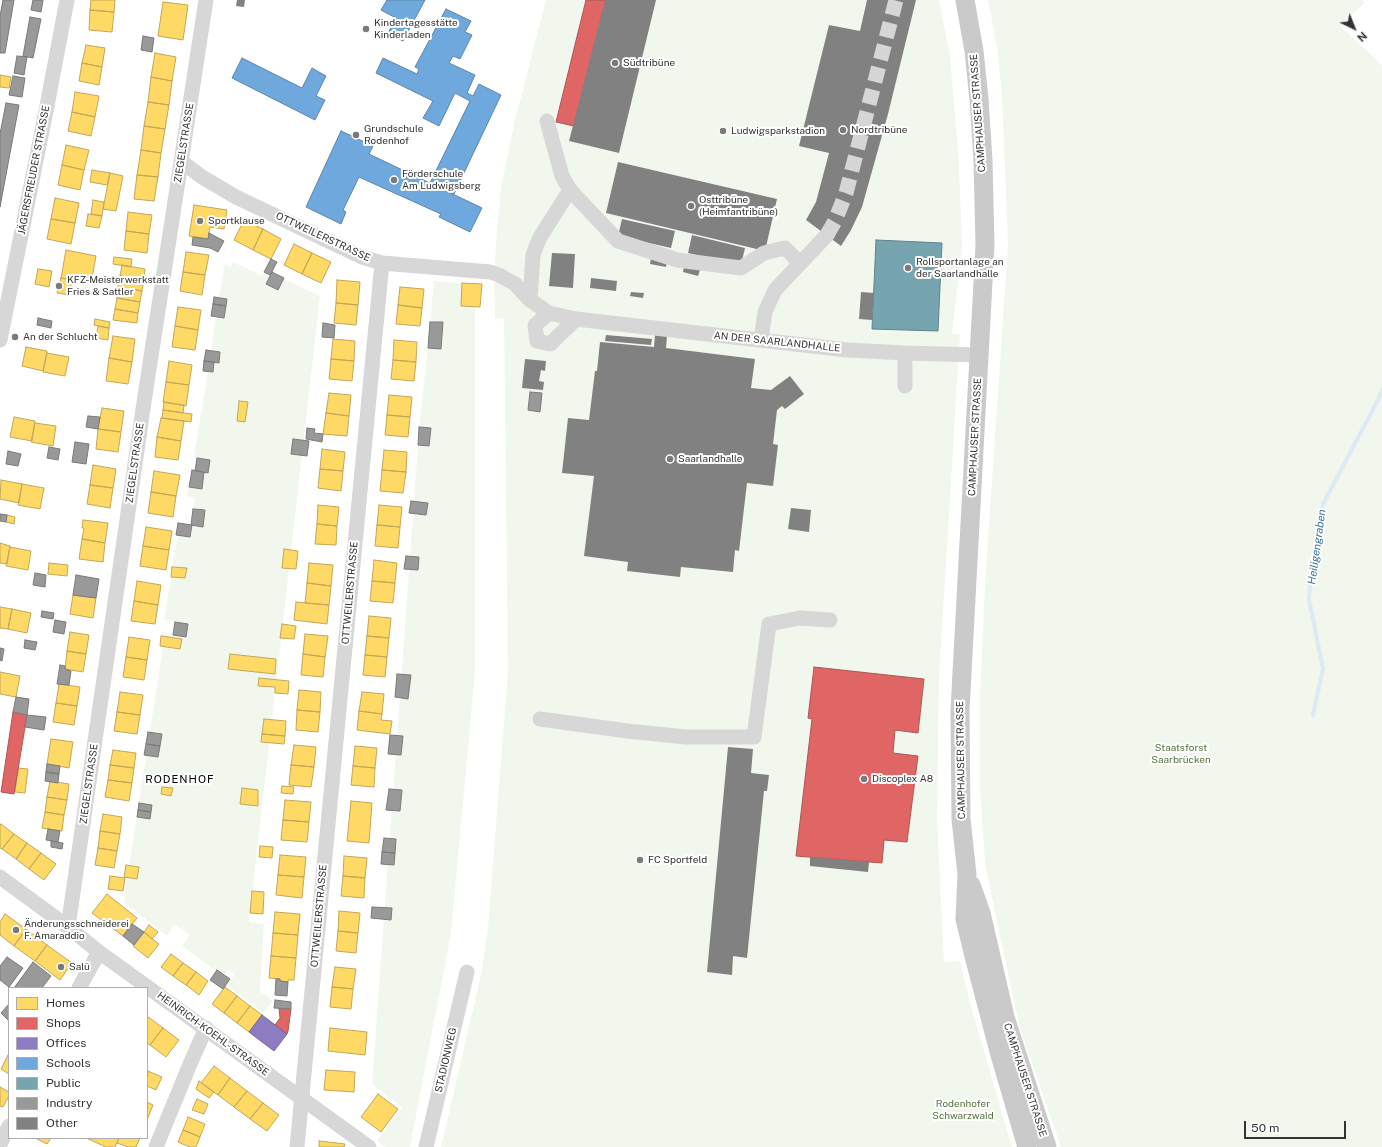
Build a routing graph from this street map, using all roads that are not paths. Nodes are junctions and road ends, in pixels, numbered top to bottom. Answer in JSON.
{"nodes":[{"id":1,"x":66,"y":0,"type":"edge"},
{"id":2,"x":206,"y":0,"type":"edge"},
{"id":3,"x":965,"y":0,"type":"edge"},
{"id":4,"x":547,"y":121,"type":"dead end"},
{"id":5,"x":182,"y":162,"type":"junction"},
{"id":6,"x":570,"y":190,"type":"junction"},
{"id":7,"x":827,"y":235,"type":"tunnel mouth"},
{"id":8,"x":382,"y":263,"type":"junction"},
{"id":9,"x":800,"y":263,"type":"junction"},
{"id":10,"x":530,"y":300,"type":"junction"},
{"id":11,"x":549,"y":313,"type":"junction"},
{"id":12,"x":576,"y":319,"type":"junction"},
{"id":13,"x":0,"y":340,"type":"edge"},
{"id":14,"x":761,"y":340,"type":"junction"},
{"id":15,"x":905,"y":353,"type":"junction"},
{"id":16,"x":979,"y":355,"type":"junction"},
{"id":17,"x":904,"y":386,"type":"dead end"},
{"id":18,"x":830,"y":620,"type":"dead end"},
{"id":19,"x":540,"y":719,"type":"dead end"},
{"id":20,"x":967,"y":874,"type":"junction"},
{"id":21,"x":0,"y":877,"type":"edge"},
{"id":22,"x":68,"y":927,"type":"junction"},
{"id":23,"x":99,"y":952,"type":"junction"},
{"id":24,"x":467,"y":972,"type":"dead end"},
{"id":25,"x":80,"y":987,"type":"edge"},
{"id":26,"x":206,"y":1028,"type":"junction"},
{"id":27,"x":302,"y":1099,"type":"junction"},
{"id":28,"x":8,"y":1128,"type":"edge"},
{"id":29,"x":0,"y":1144,"type":"edge"},
{"id":30,"x":156,"y":1147,"type":"edge"},
{"id":31,"x":297,"y":1147,"type":"edge"},
{"id":32,"x":369,"y":1147,"type":"edge"},
{"id":33,"x":426,"y":1147,"type":"edge"},
{"id":34,"x":1027,"y":1147,"type":"edge"},
{"id":35,"x":1047,"y":1147,"type":"edge"}],
"edges":[{"from":1,"to":13,"type":"street","name":"JÄGERSFREUDER STRASSE"},
{"from":2,"to":5,"type":"street","name":"ZIEGELSTRASSE"},
{"from":3,"to":16,"type":"main road","name":"CAMPHAUSER STRASSE"},
{"from":4,"to":6,"type":"street"},
{"from":5,"to":8,"type":"street","name":"OTTWEILERSTRASSE"},
{"from":5,"to":22,"type":"street","name":"ZIEGELSTRASSE"},
{"from":6,"to":9,"type":"street"},
{"from":6,"to":10,"type":"street"},
{"from":7,"to":9,"type":"street"},
{"from":8,"to":10,"type":"street","name":"AN DER SAARLANDHALLE"},
{"from":8,"to":27,"type":"street","name":"OTTWEILERSTRASSE"},
{"from":9,"to":14,"type":"street"},
{"from":10,"to":11,"type":"street","name":"AN DER SAARLANDHALLE"},
{"from":11,"to":12,"type":"street","name":"AN DER SAARLANDHALLE"},
{"from":11,"to":12,"type":"street"},
{"from":12,"to":14,"type":"street","name":"AN DER SAARLANDHALLE"},
{"from":14,"to":15,"type":"street","name":"AN DER SAARLANDHALLE"},
{"from":15,"to":16,"type":"street","name":"AN DER SAARLANDHALLE"},
{"from":15,"to":17,"type":"street"},
{"from":16,"to":20,"type":"main road","name":"CAMPHAUSER STRASSE"},
{"from":18,"to":19,"type":"street"},
{"from":20,"to":34,"type":"main road","name":"CAMPHAUSER STRASSE"},
{"from":20,"to":35,"type":"main road","name":"CAMPHAUSER STRASSE"},
{"from":21,"to":22,"type":"street","name":"HEINRICH-KOEHL-STRASSE"},
{"from":22,"to":23,"type":"street","name":"HEINRICH-KOEHL-STRASSE"},
{"from":23,"to":25,"type":"street"},
{"from":23,"to":26,"type":"street","name":"HEINRICH-KOEHL-STRASSE"},
{"from":24,"to":33,"type":"street","name":"STADIONWEG"},
{"from":26,"to":27,"type":"street","name":"HEINRICH-KOEHL-STRASSE"},
{"from":26,"to":30,"type":"street"},
{"from":27,"to":31,"type":"street","name":"OTTWEILERSTRASSE"},
{"from":27,"to":32,"type":"street","name":"HEINRICH-KOEHL-STRASSE"},
{"from":28,"to":29,"type":"street"}]}
